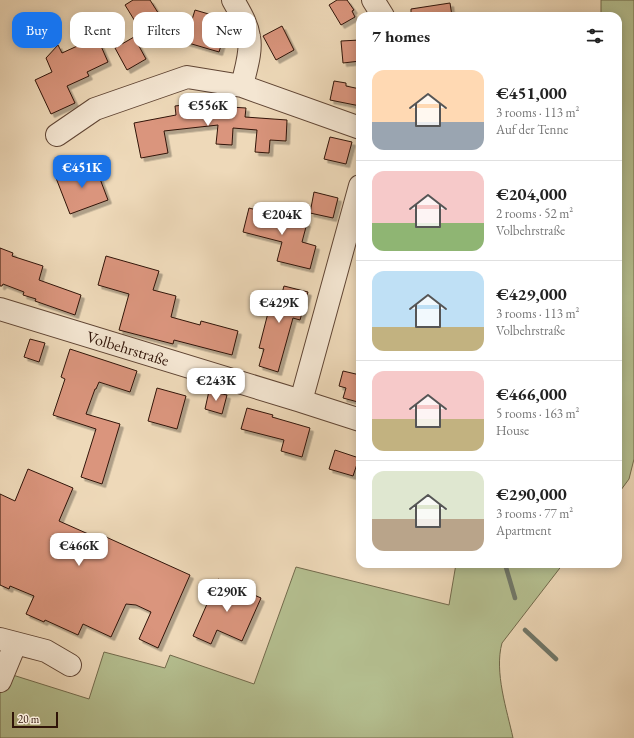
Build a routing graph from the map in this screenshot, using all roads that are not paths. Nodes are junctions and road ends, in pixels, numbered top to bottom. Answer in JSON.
{"nodes":[{"id":1,"x":233,"y":0,"type":"edge"},
{"id":2,"x":373,"y":0,"type":"edge"},
{"id":3,"x":380,"y":12,"type":"edge"},
{"id":4,"x":242,"y":86,"type":"junction"},
{"id":5,"x":356,"y":127,"type":"edge"},
{"id":6,"x":58,"y":135,"type":"dead end"},
{"id":7,"x":356,"y":201,"type":"edge"},
{"id":8,"x":0,"y":309,"type":"edge"},
{"id":9,"x":301,"y":401,"type":"junction"},
{"id":10,"x":356,"y":419,"type":"edge"},
{"id":11,"x":7,"y":641,"type":"edge"},
{"id":12,"x":70,"y":665,"type":"dead end"},
{"id":13,"x":0,"y":681,"type":"edge"}],
"edges":[{"from":1,"to":4,"type":"street"},
{"from":2,"to":3,"type":"street"},
{"from":4,"to":5,"type":"street"},
{"from":4,"to":6,"type":"street"},
{"from":7,"to":9,"type":"street"},
{"from":8,"to":9,"type":"street","name":"Volbehrstraße"},
{"from":9,"to":10,"type":"street","name":"Volbehrstraße"},
{"from":11,"to":12,"type":"street"},
{"from":11,"to":13,"type":"street"}]}
